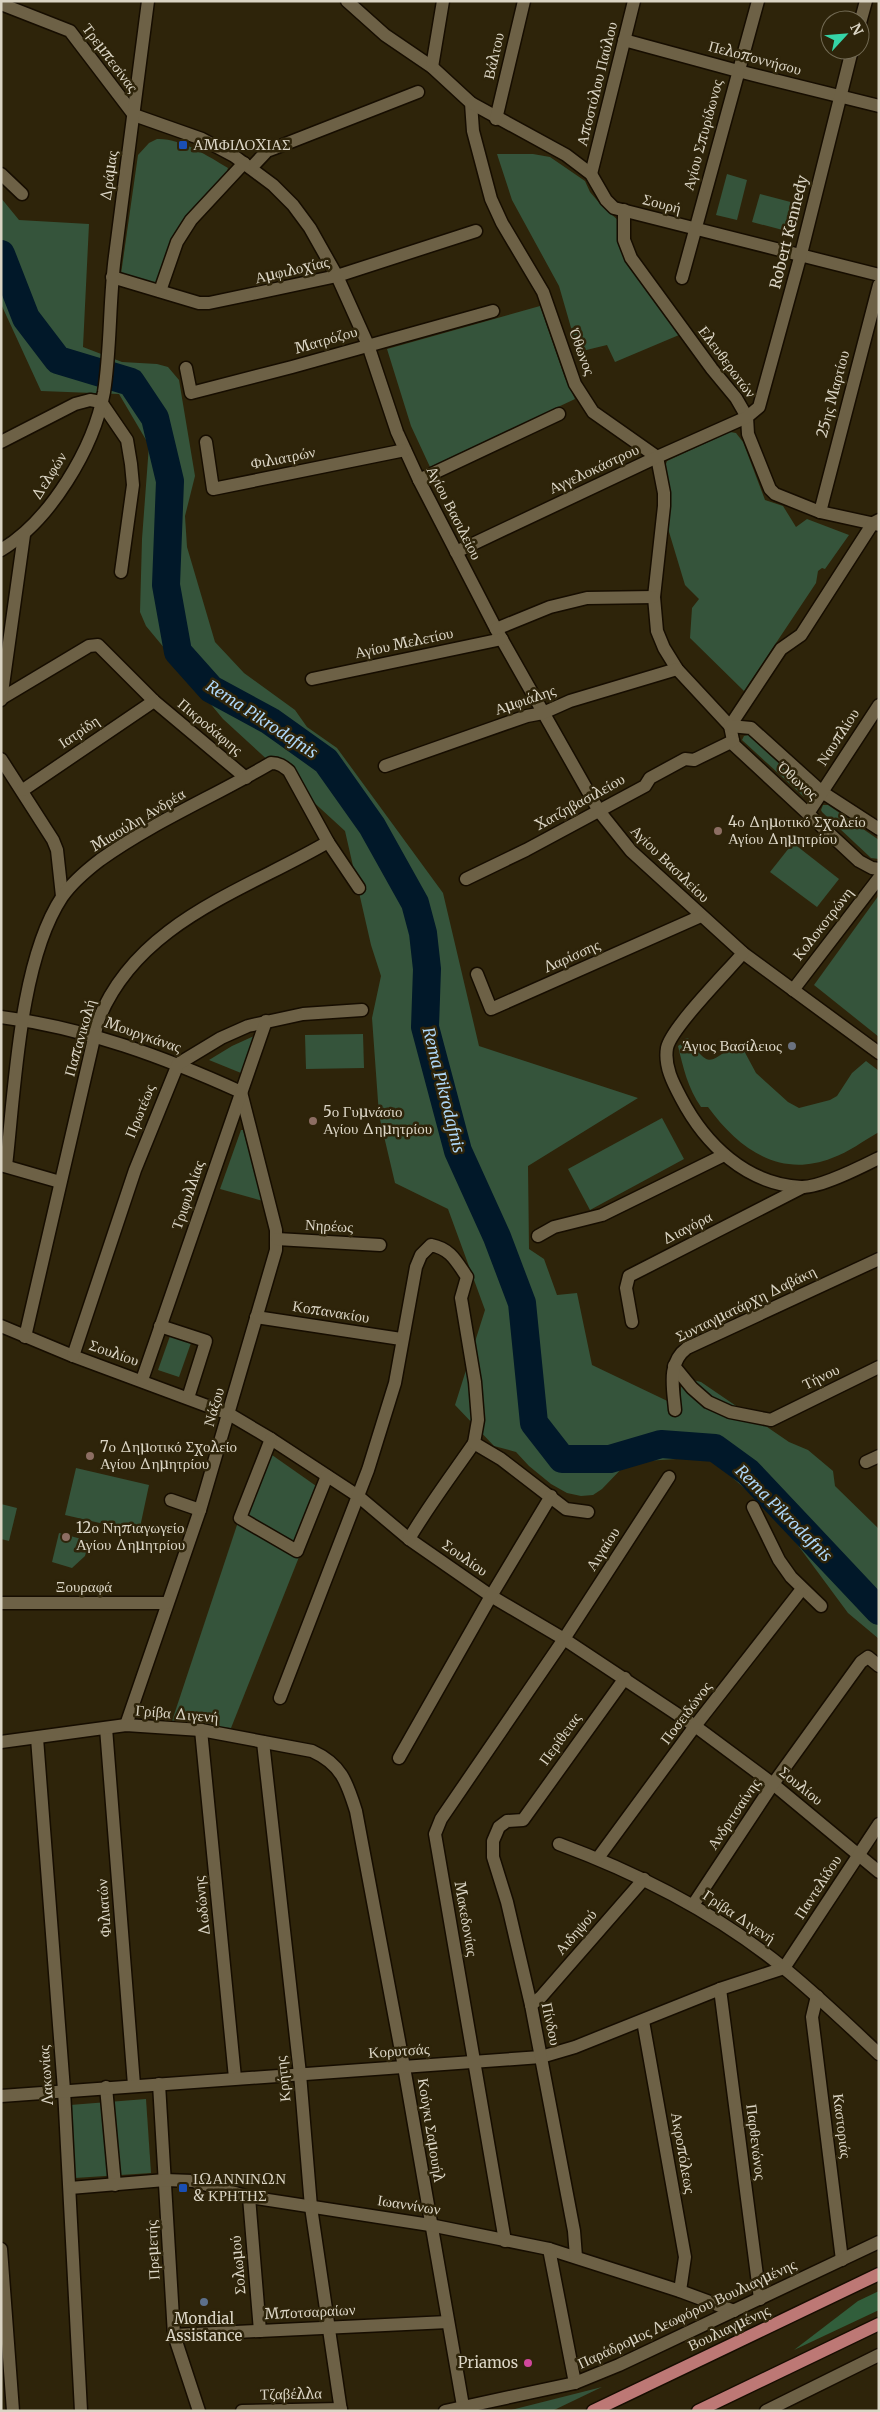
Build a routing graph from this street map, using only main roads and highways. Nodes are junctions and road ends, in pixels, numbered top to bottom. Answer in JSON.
{"nodes":[{"id":1,"x":879,"y":2274,"type":"edge"},
{"id":2,"x":879,"y":2324,"type":"edge"},
{"id":3,"x":593,"y":2411,"type":"edge"},
{"id":4,"x":698,"y":2411,"type":"edge"}],
"edges":[{"from":1,"to":3,"type":"main road","name":"Βουλιαγμένης"},
{"from":2,"to":4,"type":"main road"}]}
